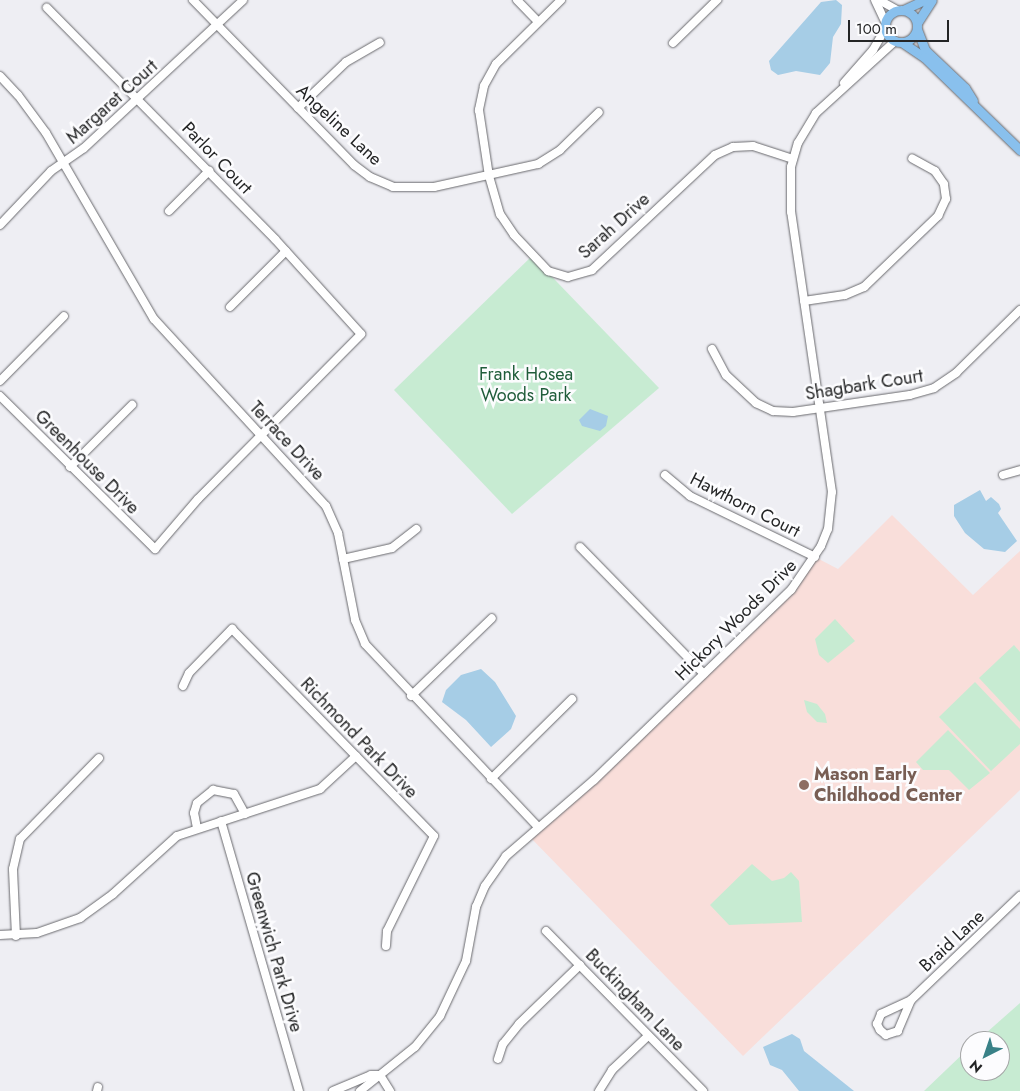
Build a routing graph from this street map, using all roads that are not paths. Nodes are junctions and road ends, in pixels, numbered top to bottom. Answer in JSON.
{"nodes":[{"id":1,"x":192,"y":0,"type":"edge"},
{"id":2,"x":243,"y":0,"type":"edge"},
{"id":3,"x":517,"y":0,"type":"edge"},
{"id":4,"x":561,"y":0,"type":"edge"},
{"id":5,"x":717,"y":0,"type":"edge"},
{"id":6,"x":876,"y":0,"type":"edge"},
{"id":7,"x":879,"y":0,"type":"edge"},
{"id":8,"x":924,"y":0,"type":"edge"},
{"id":9,"x":932,"y":0,"type":"edge"},
{"id":10,"x":47,"y":8,"type":"dead end"},
{"id":11,"x":900,"y":10,"type":"junction"},
{"id":12,"x":538,"y":22,"type":"junction"},
{"id":13,"x":885,"y":25,"type":"junction"},
{"id":14,"x":217,"y":26,"type":"junction"},
{"id":15,"x":917,"y":26,"type":"junction"},
{"id":16,"x":380,"y":42,"type":"dead end"},
{"id":17,"x":899,"y":42,"type":"junction"},
{"id":18,"x":673,"y":43,"type":"dead end"},
{"id":19,"x":0,"y":76,"type":"edge"},
{"id":20,"x":839,"y":90,"type":"junction"},
{"id":21,"x":137,"y":97,"type":"junction"},
{"id":22,"x":298,"y":108,"type":"junction"},
{"id":23,"x":978,"y":108,"type":"junction"},
{"id":24,"x":600,"y":112,"type":"dead end"},
{"id":25,"x":1020,"y":150,"type":"edge"},
{"id":26,"x":912,"y":158,"type":"dead end"},
{"id":27,"x":793,"y":159,"type":"junction"},
{"id":28,"x":63,"y":163,"type":"junction"},
{"id":29,"x":209,"y":171,"type":"junction"},
{"id":30,"x":489,"y":176,"type":"junction"},
{"id":31,"x":169,"y":211,"type":"dead end"},
{"id":32,"x":0,"y":224,"type":"edge"},
{"id":33,"x":286,"y":251,"type":"junction"},
{"id":34,"x":804,"y":301,"type":"junction"},
{"id":35,"x":230,"y":307,"type":"dead end"},
{"id":36,"x":1020,"y":310,"type":"edge"},
{"id":37,"x":64,"y":316,"type":"dead end"},
{"id":38,"x":712,"y":349,"type":"dead end"},
{"id":39,"x":0,"y":382,"type":"edge"},
{"id":40,"x":0,"y":396,"type":"edge"},
{"id":41,"x":132,"y":405,"type":"dead end"},
{"id":42,"x":819,"y":408,"type":"junction"},
{"id":43,"x":263,"y":436,"type":"junction"},
{"id":44,"x":70,"y":468,"type":"junction"},
{"id":45,"x":1020,"y":470,"type":"edge"},
{"id":46,"x":665,"y":475,"type":"dead end"},
{"id":47,"x":1003,"y":475,"type":"dead end"},
{"id":48,"x":416,"y":529,"type":"dead end"},
{"id":49,"x":580,"y":547,"type":"dead end"},
{"id":50,"x":815,"y":557,"type":"junction"},
{"id":51,"x":343,"y":559,"type":"junction"},
{"id":52,"x":492,"y":618,"type":"dead end"},
{"id":53,"x":704,"y":674,"type":"junction"},
{"id":54,"x":183,"y":686,"type":"dead end"},
{"id":55,"x":411,"y":696,"type":"junction"},
{"id":56,"x":572,"y":699,"type":"dead end"},
{"id":57,"x":356,"y":756,"type":"junction"},
{"id":58,"x":100,"y":758,"type":"dead end"},
{"id":59,"x":491,"y":779,"type":"junction"},
{"id":60,"x":244,"y":814,"type":"junction"},
{"id":61,"x":221,"y":821,"type":"junction"},
{"id":62,"x":537,"y":826,"type":"junction"},
{"id":63,"x":197,"y":828,"type":"junction"},
{"id":64,"x":1020,"y":896,"type":"edge"},
{"id":65,"x":1017,"y":902,"type":"edge"},
{"id":66,"x":546,"y":931,"type":"dead end"},
{"id":67,"x":0,"y":935,"type":"edge"},
{"id":68,"x":16,"y":936,"type":"junction"},
{"id":69,"x":386,"y":946,"type":"dead end"},
{"id":70,"x":580,"y":965,"type":"junction"},
{"id":71,"x":911,"y":1000,"type":"junction"},
{"id":72,"x":648,"y":1036,"type":"junction"},
{"id":73,"x":498,"y":1059,"type":"dead end"},
{"id":74,"x":380,"y":1075,"type":"junction"},
{"id":75,"x":299,"y":1091,"type":"edge"},
{"id":76,"x":333,"y":1091,"type":"edge"},
{"id":77,"x":360,"y":1091,"type":"edge"},
{"id":78,"x":390,"y":1091,"type":"edge"},
{"id":79,"x":599,"y":1091,"type":"edge"},
{"id":80,"x":703,"y":1091,"type":"edge"}],
"edges":[{"from":1,"to":14,"type":"street","name":"Angeline Lane"},
{"from":2,"to":14,"type":"street","name":"Margaret Court"},
{"from":3,"to":12,"type":"street"},
{"from":4,"to":12,"type":"street","name":"Sarah Drive"},
{"from":5,"to":18,"type":"street"},
{"from":6,"to":13,"type":"street"},
{"from":7,"to":11,"type":"street"},
{"from":8,"to":11,"type":"main road"},
{"from":9,"to":15,"type":"main road"},
{"from":10,"to":21,"type":"street","name":"Parlor Court"},
{"from":11,"to":13,"type":"main road"},
{"from":11,"to":15,"type":"main road"},
{"from":12,"to":30,"type":"street","name":"Sarah Drive"},
{"from":13,"to":17,"type":"main road"},
{"from":13,"to":20,"type":"street","name":"Hickory Woods Drive"},
{"from":14,"to":21,"type":"street","name":"Margaret Court"},
{"from":14,"to":22,"type":"street","name":"Angeline Lane"},
{"from":15,"to":17,"type":"main road"},
{"from":15,"to":23,"type":"main road"},
{"from":16,"to":22,"type":"street"},
{"from":17,"to":20,"type":"street","name":"Hickory Woods Drive"},
{"from":17,"to":23,"type":"main road"},
{"from":19,"to":28,"type":"street","name":"Terrace Drive"},
{"from":20,"to":27,"type":"street","name":"Hickory Woods Drive"},
{"from":21,"to":28,"type":"street","name":"Margaret Court"},
{"from":21,"to":29,"type":"street","name":"Parlor Court"},
{"from":22,"to":30,"type":"street","name":"Angeline Lane"},
{"from":23,"to":25,"type":"main road"},
{"from":24,"to":30,"type":"street","name":"Angeline Lane"},
{"from":26,"to":34,"type":"street"},
{"from":27,"to":30,"type":"street","name":"Sarah Drive"},
{"from":27,"to":34,"type":"street","name":"Hickory Woods Drive"},
{"from":28,"to":32,"type":"street","name":"Margaret Court"},
{"from":28,"to":43,"type":"street","name":"Terrace Drive"},
{"from":29,"to":31,"type":"street"},
{"from":29,"to":33,"type":"street","name":"Parlor Court"},
{"from":33,"to":35,"type":"street"},
{"from":33,"to":43,"type":"street","name":"Parlor Court"},
{"from":34,"to":42,"type":"street","name":"Hickory Woods Drive"},
{"from":36,"to":42,"type":"street","name":"Shagbark Court"},
{"from":37,"to":39,"type":"street"},
{"from":38,"to":42,"type":"street","name":"Shagbark Court"},
{"from":40,"to":44,"type":"street","name":"Greenhouse Drive"},
{"from":41,"to":44,"type":"street"},
{"from":42,"to":50,"type":"street","name":"Hickory Woods Drive"},
{"from":43,"to":44,"type":"street","name":"Greenhouse Drive"},
{"from":43,"to":51,"type":"street","name":"Terrace Drive"},
{"from":45,"to":47,"type":"street"},
{"from":46,"to":50,"type":"street","name":"Hawthorn Court"},
{"from":48,"to":51,"type":"street"},
{"from":49,"to":53,"type":"street"},
{"from":50,"to":53,"type":"street","name":"Hickory Woods Drive"},
{"from":51,"to":55,"type":"street","name":"Terrace Drive"},
{"from":52,"to":55,"type":"street"},
{"from":53,"to":62,"type":"street","name":"Hickory Woods Drive"},
{"from":54,"to":57,"type":"street","name":"Richmond Park Drive"},
{"from":55,"to":59,"type":"street","name":"Terrace Drive"},
{"from":56,"to":59,"type":"street"},
{"from":57,"to":60,"type":"street"},
{"from":57,"to":69,"type":"street","name":"Richmond Park Drive"},
{"from":58,"to":68,"type":"street"},
{"from":59,"to":62,"type":"street","name":"Terrace Drive"},
{"from":60,"to":61,"type":"street"},
{"from":60,"to":63,"type":"street"},
{"from":61,"to":63,"type":"street"},
{"from":61,"to":75,"type":"street","name":"Greenwich Park Drive"},
{"from":62,"to":74,"type":"street","name":"Hickory Woods Drive"},
{"from":63,"to":68,"type":"street"},
{"from":64,"to":65,"type":"street","name":"Braid Lane"},
{"from":65,"to":71,"type":"street","name":"Braid Lane"},
{"from":66,"to":70,"type":"street","name":"Buckingham Lane"},
{"from":67,"to":68,"type":"street"},
{"from":70,"to":72,"type":"street","name":"Buckingham Lane"},
{"from":70,"to":73,"type":"street"},
{"from":71,"to":71,"type":"street","name":"Braid Lane"},
{"from":72,"to":79,"type":"street"},
{"from":72,"to":80,"type":"street","name":"Buckingham Lane"},
{"from":74,"to":76,"type":"street","name":"Hickory Woods Drive"},
{"from":74,"to":77,"type":"street","name":"Hickory Woods Drive"},
{"from":74,"to":78,"type":"street"}]}
